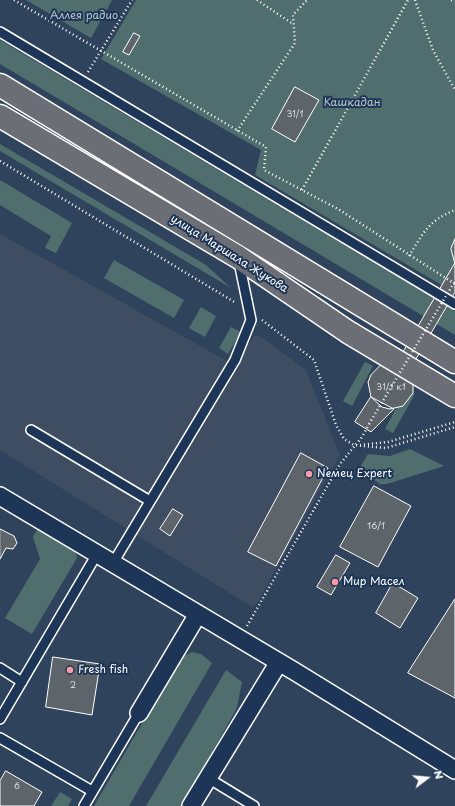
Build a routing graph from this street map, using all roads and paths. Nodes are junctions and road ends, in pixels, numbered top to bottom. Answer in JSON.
{"nodes":[{"id":1,"x":14,"y":0,"type":"edge"},
{"id":2,"x":132,"y":0,"type":"edge"},
{"id":3,"x":257,"y":0,"type":"edge"},
{"id":4,"x":307,"y":0,"type":"edge"},
{"id":5,"x":408,"y":0,"type":"edge"},
{"id":6,"x":415,"y":0,"type":"edge"},
{"id":7,"x":451,"y":0,"type":"edge"},
{"id":8,"x":455,"y":1,"type":"edge"},
{"id":9,"x":294,"y":24,"type":"junction"},
{"id":10,"x":0,"y":32,"type":"edge"},
{"id":11,"x":101,"y":52,"type":"junction"},
{"id":12,"x":83,"y":81,"type":"junction"},
{"id":13,"x":0,"y":85,"type":"edge"},
{"id":14,"x":455,"y":90,"type":"edge"},
{"id":15,"x":0,"y":116,"type":"edge"},
{"id":16,"x":237,"y":131,"type":"junction"},
{"id":17,"x":0,"y":161,"type":"edge"},
{"id":18,"x":302,"y":190,"type":"junction"},
{"id":19,"x":455,"y":210,"type":"edge"},
{"id":20,"x":409,"y":256,"type":"junction"},
{"id":21,"x":238,"y":257,"type":"junction"},
{"id":22,"x":455,"y":283,"type":"edge"},
{"id":23,"x":455,"y":304,"type":"edge"},
{"id":24,"x":249,"y":311,"type":"junction"},
{"id":25,"x":455,"y":362,"type":"edge"},
{"id":26,"x":455,"y":396,"type":"edge"},
{"id":27,"x":455,"y":422,"type":"edge"},
{"id":28,"x":455,"y":427,"type":"edge"},
{"id":29,"x":31,"y":430,"type":"dead end"},
{"id":30,"x":354,"y":446,"type":"junction"},
{"id":31,"x":0,"y":496,"type":"edge"},
{"id":32,"x":150,"y":501,"type":"junction"},
{"id":33,"x":98,"y":554,"type":"junction"},
{"id":34,"x":113,"y":563,"type":"junction"},
{"id":35,"x":198,"y":614,"type":"junction"},
{"id":36,"x":240,"y":639,"type":"junction"},
{"id":37,"x":279,"y":662,"type":"junction"},
{"id":38,"x":0,"y":668,"type":"edge"},
{"id":39,"x":22,"y":682,"type":"junction"},
{"id":40,"x":139,"y":714,"type":"joint"},
{"id":41,"x":0,"y":719,"type":"edge"},
{"id":42,"x":0,"y":738,"type":"edge"},
{"id":43,"x":455,"y":770,"type":"edge"},
{"id":44,"x":208,"y":778,"type":"junction"},
{"id":45,"x":92,"y":792,"type":"junction"},
{"id":46,"x":84,"y":806,"type":"edge"},
{"id":47,"x":191,"y":806,"type":"edge"},
{"id":48,"x":254,"y":806,"type":"edge"}],
"edges":[{"from":1,"to":11,"type":"path"},
{"from":2,"to":11,"type":"path"},
{"from":3,"to":9,"type":"path"},
{"from":4,"to":9,"type":"path"},
{"from":5,"to":18,"type":"path"},
{"from":6,"to":14,"type":"path"},
{"from":7,"to":8,"type":"path"},
{"from":9,"to":16,"type":"path"},
{"from":10,"to":12,"type":"lane"},
{"from":11,"to":12,"type":"path"},
{"from":11,"to":16,"type":"path"},
{"from":12,"to":23,"type":"lane"},
{"from":13,"to":25,"type":"main road"},
{"from":15,"to":21,"type":"main road","name":"улица Маршала Жукова"},
{"from":16,"to":18,"type":"path"},
{"from":17,"to":24,"type":"path"},
{"from":18,"to":20,"type":"path"},
{"from":19,"to":20,"type":"path"},
{"from":20,"to":22,"type":"path"},
{"from":21,"to":24,"type":"lane"},
{"from":21,"to":26,"type":"main road","name":"улица Маршала Жукова"},
{"from":22,"to":30,"type":"path","bridge":true},
{"from":24,"to":30,"type":"path"},
{"from":24,"to":32,"type":"lane"},
{"from":27,"to":30,"type":"path"},
{"from":28,"to":30,"type":"path"},
{"from":29,"to":32,"type":"lane"},
{"from":30,"to":36,"type":"path"},
{"from":31,"to":33,"type":"street"},
{"from":32,"to":34,"type":"lane"},
{"from":33,"to":34,"type":"street"},
{"from":33,"to":39,"type":"lane"},
{"from":34,"to":35,"type":"street"},
{"from":35,"to":36,"type":"street"},
{"from":35,"to":40,"type":"street"},
{"from":36,"to":37,"type":"street"},
{"from":37,"to":43,"type":"street"},
{"from":37,"to":44,"type":"street"},
{"from":38,"to":39,"type":"lane"},
{"from":39,"to":41,"type":"lane"},
{"from":40,"to":45,"type":"lane"},
{"from":42,"to":45,"type":"lane"},
{"from":44,"to":47,"type":"street"},
{"from":44,"to":48,"type":"lane"},
{"from":45,"to":46,"type":"lane"}]}
